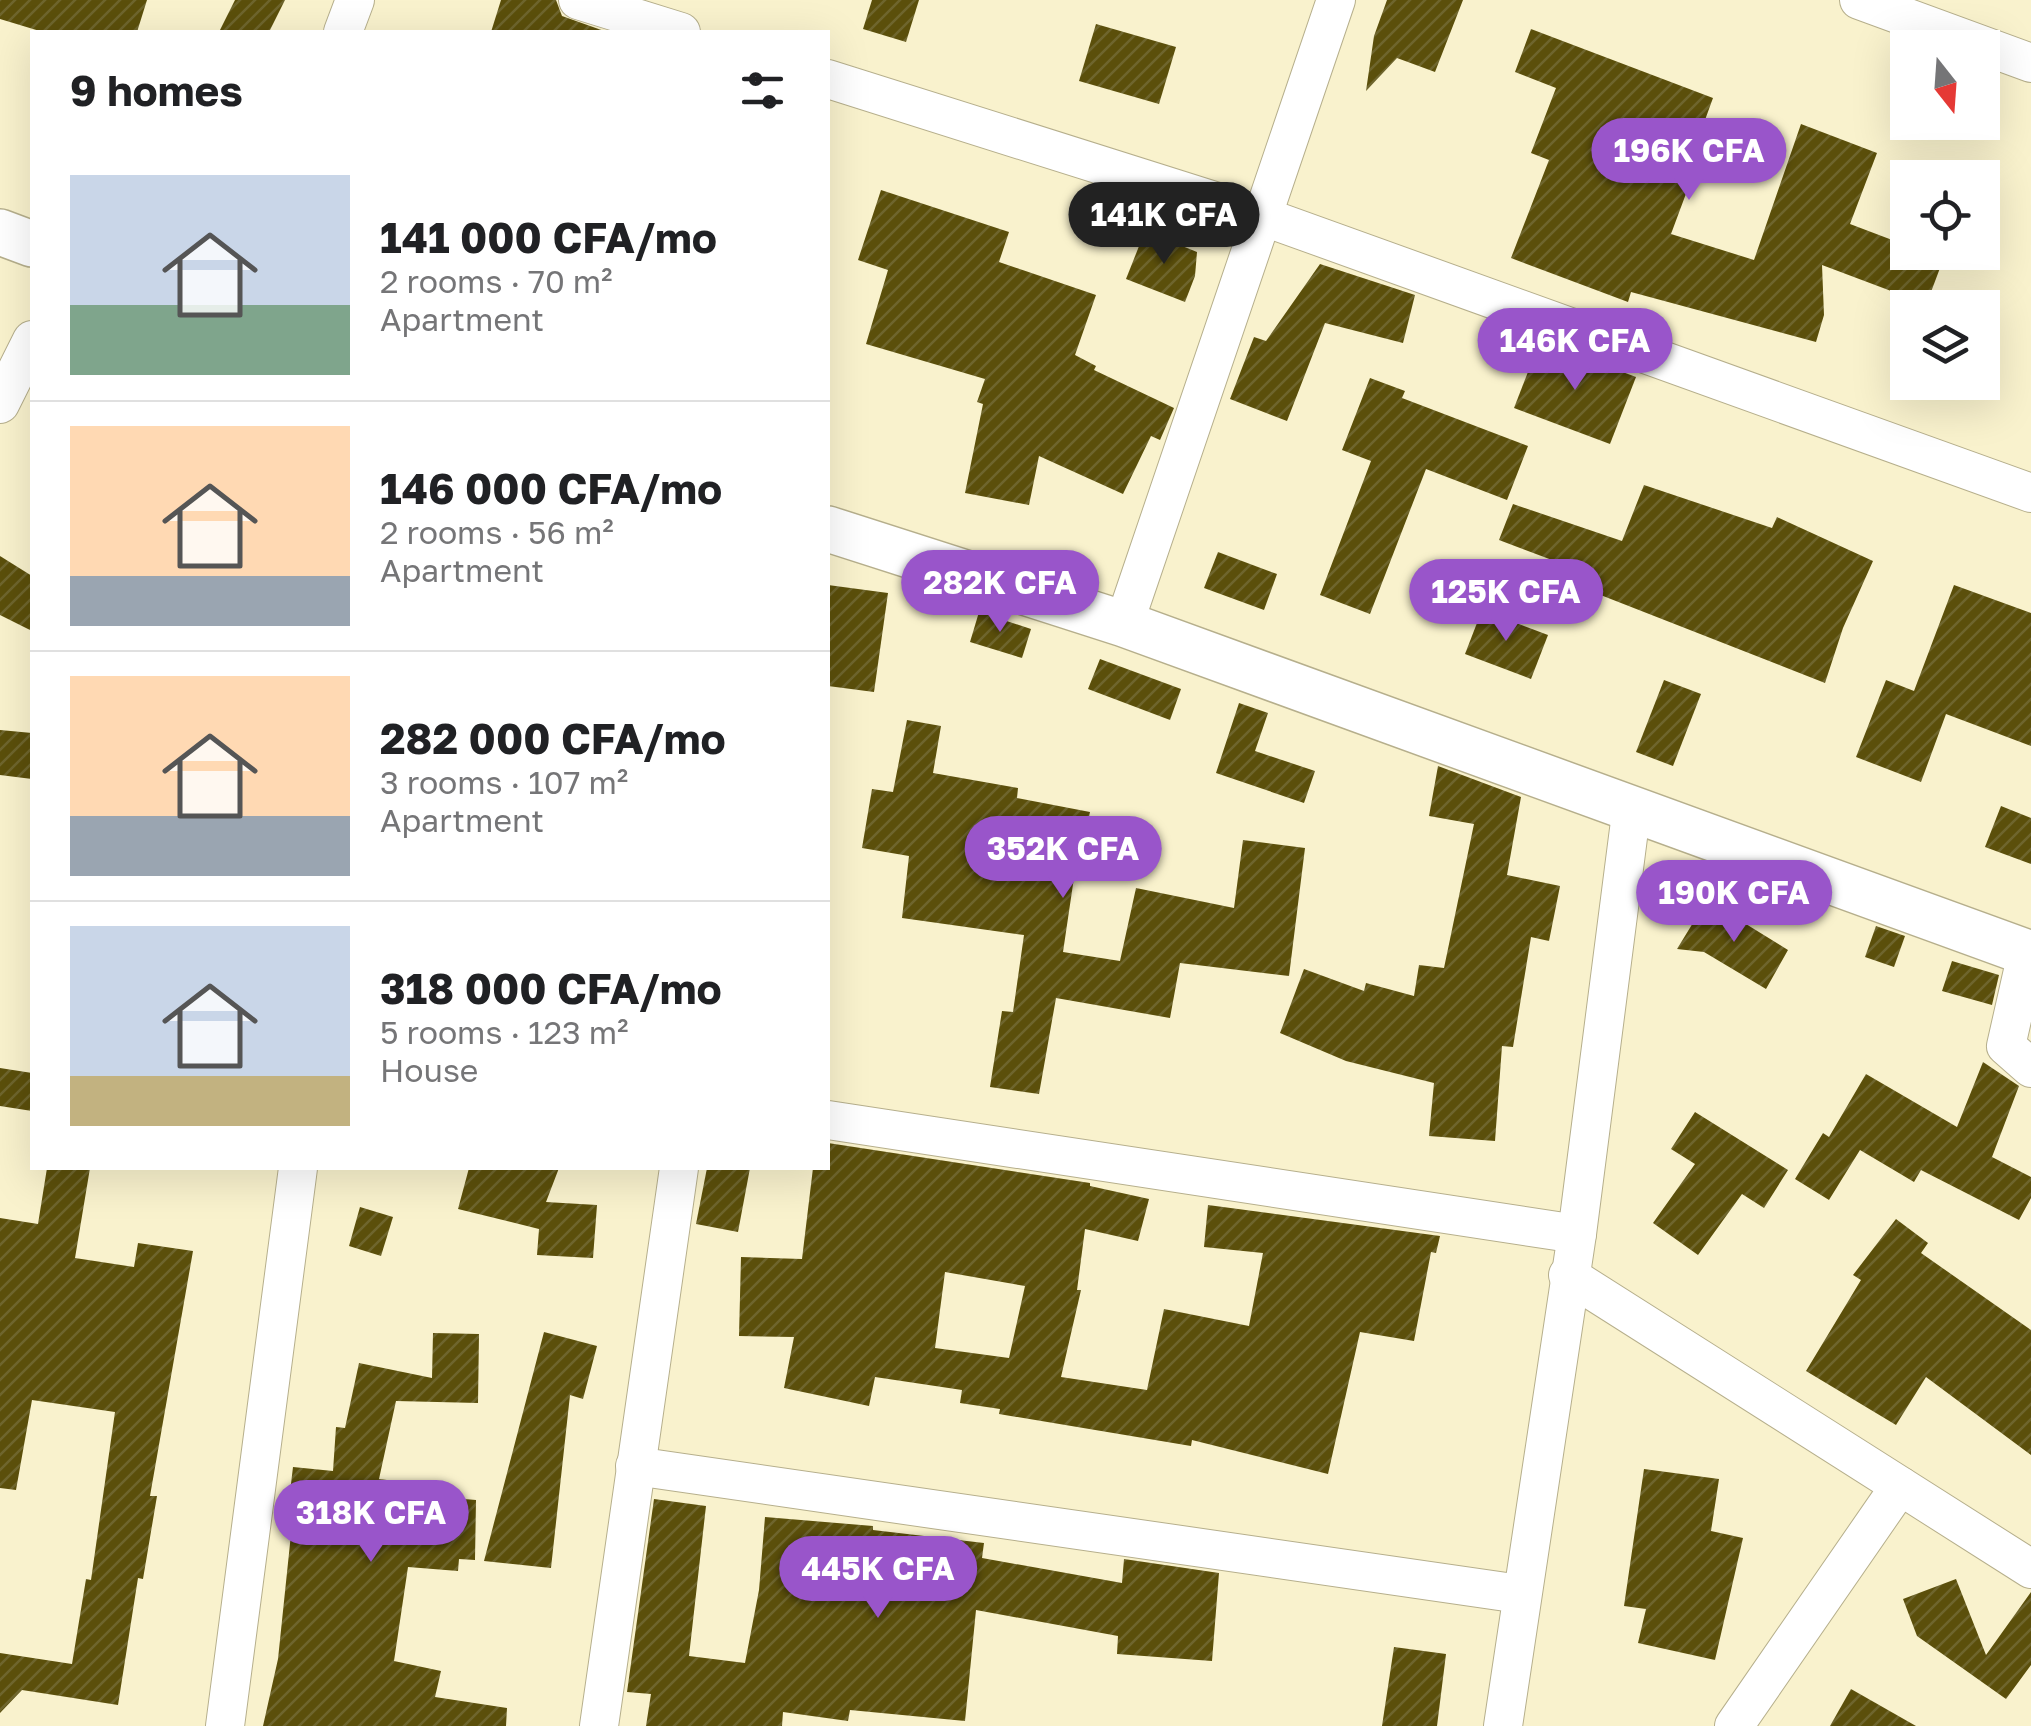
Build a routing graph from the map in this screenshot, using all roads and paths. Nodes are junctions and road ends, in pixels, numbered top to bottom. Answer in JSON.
{"nodes":[{"id":1,"x":356,"y":0,"type":"edge"},
{"id":2,"x":578,"y":0,"type":"edge"},
{"id":3,"x":1336,"y":0,"type":"edge"},
{"id":4,"x":1859,"y":0,"type":"edge"},
{"id":5,"x":344,"y":30,"type":"edge"},
{"id":6,"x":676,"y":30,"type":"edge"},
{"id":7,"x":2031,"y":63,"type":"edge"},
{"id":8,"x":830,"y":79,"type":"edge"},
{"id":9,"x":1259,"y":215,"type":"junction"},
{"id":10,"x":0,"y":232,"type":"edge"},
{"id":11,"x":30,"y":243,"type":"edge"},
{"id":12,"x":30,"y":344,"type":"edge"},
{"id":13,"x":0,"y":404,"type":"edge"},
{"id":14,"x":2031,"y":493,"type":"edge"},
{"id":15,"x":830,"y":530,"type":"edge"},
{"id":16,"x":1124,"y":624,"type":"junction"},
{"id":17,"x":1632,"y":806,"type":"junction"},
{"id":18,"x":2029,"y":953,"type":"edge"},
{"id":19,"x":2031,"y":1068,"type":"edge"},
{"id":20,"x":830,"y":1120,"type":"edge"},
{"id":21,"x":298,"y":1170,"type":"edge"},
{"id":22,"x":679,"y":1170,"type":"edge"},
{"id":23,"x":1577,"y":1234,"type":"junction"},
{"id":24,"x":1568,"y":1275,"type":"junction"},
{"id":25,"x":635,"y":1466,"type":"junction"},
{"id":26,"x":1900,"y":1486,"type":"junction"},
{"id":27,"x":2031,"y":1569,"type":"edge"},
{"id":28,"x":1520,"y":1594,"type":"junction"},
{"id":29,"x":225,"y":1726,"type":"edge"},
{"id":30,"x":599,"y":1726,"type":"edge"},
{"id":31,"x":1503,"y":1726,"type":"edge"},
{"id":32,"x":1734,"y":1726,"type":"edge"}],
"edges":[{"from":1,"to":5,"type":"street"},
{"from":2,"to":6,"type":"street"},
{"from":3,"to":9,"type":"street"},
{"from":4,"to":7,"type":"street"},
{"from":8,"to":9,"type":"street"},
{"from":9,"to":14,"type":"street"},
{"from":9,"to":16,"type":"street"},
{"from":10,"to":11,"type":"street"},
{"from":12,"to":13,"type":"street"},
{"from":15,"to":16,"type":"street"},
{"from":16,"to":17,"type":"street"},
{"from":17,"to":18,"type":"street"},
{"from":17,"to":23,"type":"street"},
{"from":18,"to":19,"type":"street"},
{"from":20,"to":23,"type":"street"},
{"from":21,"to":29,"type":"street"},
{"from":22,"to":25,"type":"street"},
{"from":23,"to":24,"type":"street"},
{"from":24,"to":26,"type":"street"},
{"from":24,"to":28,"type":"street"},
{"from":25,"to":28,"type":"street"},
{"from":25,"to":30,"type":"street"},
{"from":26,"to":27,"type":"street"},
{"from":26,"to":32,"type":"street"},
{"from":28,"to":31,"type":"street"}]}
